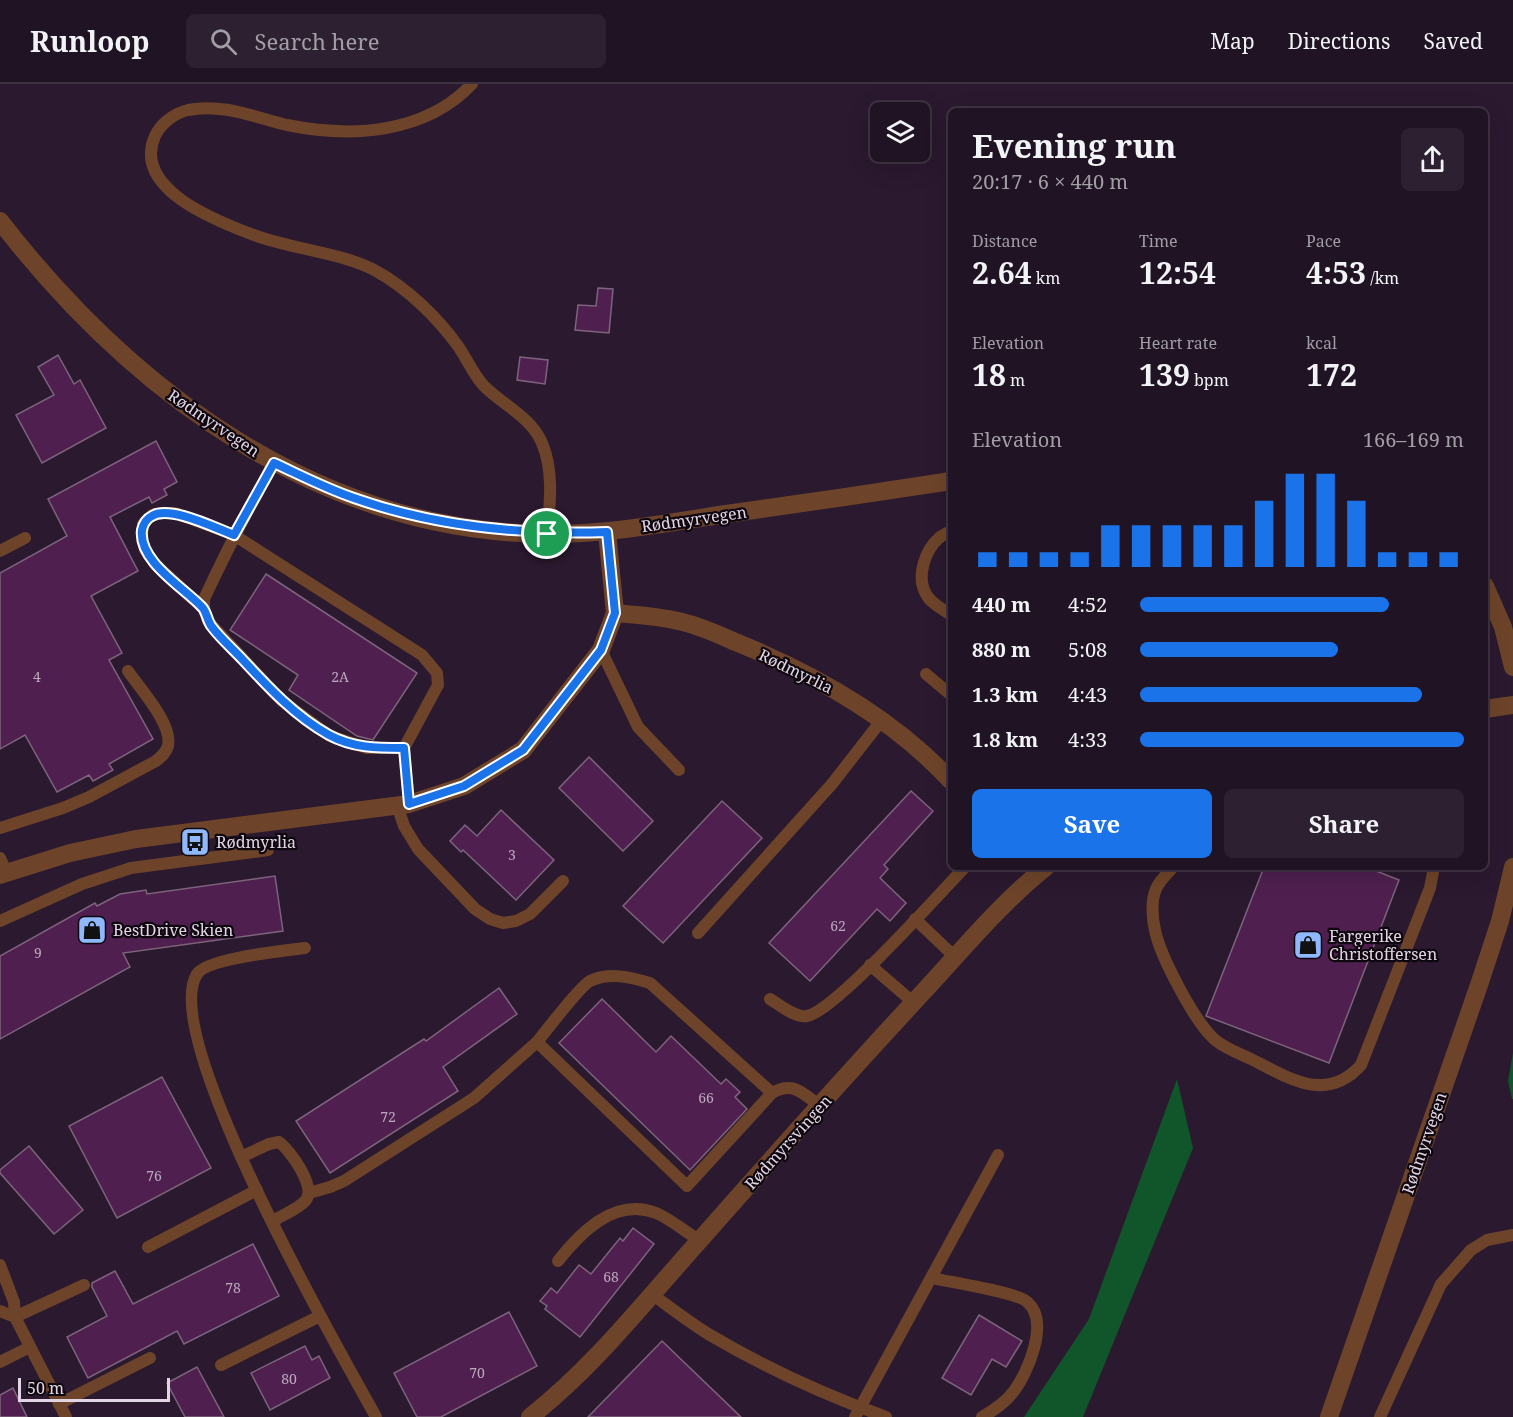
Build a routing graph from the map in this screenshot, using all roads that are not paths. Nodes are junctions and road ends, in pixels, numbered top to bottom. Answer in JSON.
{"nodes":[{"id":1,"x":472,"y":84,"type":"edge"},
{"id":2,"x":0,"y":221,"type":"edge"},
{"id":3,"x":274,"y":463,"type":"junction"},
{"id":4,"x":948,"y":481,"type":"edge"},
{"id":5,"x":607,"y":532,"type":"junction"},
{"id":6,"x":948,"y":532,"type":"edge"},
{"id":7,"x":547,"y":534,"type":"junction"},
{"id":8,"x":234,"y":535,"type":"junction"},
{"id":9,"x":25,"y":538,"type":"dead end"},
{"id":10,"x":0,"y":551,"type":"edge"},
{"id":11,"x":1488,"y":592,"type":"edge"},
{"id":12,"x":204,"y":609,"type":"junction"},
{"id":13,"x":615,"y":613,"type":"junction"},
{"id":14,"x":948,"y":613,"type":"edge"},
{"id":15,"x":1511,"y":648,"type":"edge"},
{"id":16,"x":601,"y":650,"type":"junction"},
{"id":17,"x":1513,"y":667,"type":"edge"},
{"id":18,"x":128,"y":671,"type":"dead end"},
{"id":19,"x":926,"y":674,"type":"dead end"},
{"id":20,"x":948,"y":692,"type":"edge"},
{"id":21,"x":1513,"y":705,"type":"edge"},
{"id":22,"x":1488,"y":709,"type":"edge"},
{"id":23,"x":881,"y":721,"type":"junction"},
{"id":24,"x":404,"y":748,"type":"junction"},
{"id":25,"x":679,"y":770,"type":"dead end"},
{"id":26,"x":948,"y":779,"type":"edge"},
{"id":27,"x":403,"y":805,"type":"junction"},
{"id":28,"x":0,"y":828,"type":"edge"},
{"id":29,"x":187,"y":831,"type":"junction"},
{"id":30,"x":268,"y":850,"type":"dead end"},
{"id":31,"x":192,"y":860,"type":"junction"},
{"id":32,"x":1513,"y":867,"type":"edge"},
{"id":33,"x":2,"y":869,"type":"edge"},
{"id":34,"x":962,"y":870,"type":"edge"},
{"id":35,"x":1037,"y":870,"type":"edge"},
{"id":36,"x":1171,"y":870,"type":"edge"},
{"id":37,"x":1433,"y":870,"type":"edge"},
{"id":38,"x":563,"y":881,"type":"dead end"},
{"id":39,"x":915,"y":919,"type":"junction"},
{"id":40,"x":0,"y":921,"type":"edge"},
{"id":41,"x":698,"y":933,"type":"dead end"},
{"id":42,"x":305,"y":948,"type":"dead end"},
{"id":43,"x":955,"y":957,"type":"junction"},
{"id":44,"x":870,"y":965,"type":"junction"},
{"id":45,"x":770,"y":999,"type":"dead end"},
{"id":46,"x":914,"y":1003,"type":"junction"},
{"id":47,"x":537,"y":1042,"type":"junction"},
{"id":48,"x":772,"y":1093,"type":"junction"},
{"id":49,"x":820,"y":1106,"type":"junction"},
{"id":50,"x":998,"y":1155,"type":"dead end"},
{"id":51,"x":241,"y":1157,"type":"junction"},
{"id":52,"x":257,"y":1190,"type":"junction"},
{"id":53,"x":309,"y":1193,"type":"junction"},
{"id":54,"x":273,"y":1221,"type":"junction"},
{"id":55,"x":1513,"y":1234,"type":"edge"},
{"id":56,"x":699,"y":1240,"type":"junction"},
{"id":57,"x":148,"y":1247,"type":"dead end"},
{"id":58,"x":558,"y":1261,"type":"dead end"},
{"id":59,"x":0,"y":1265,"type":"edge"},
{"id":60,"x":932,"y":1278,"type":"junction"},
{"id":61,"x":84,"y":1285,"type":"dead end"},
{"id":62,"x":652,"y":1295,"type":"junction"},
{"id":63,"x":0,"y":1311,"type":"edge"},
{"id":64,"x":15,"y":1317,"type":"junction"},
{"id":65,"x":320,"y":1317,"type":"junction"},
{"id":66,"x":30,"y":1347,"type":"junction"},
{"id":67,"x":150,"y":1358,"type":"dead end"},
{"id":68,"x":0,"y":1362,"type":"edge"},
{"id":69,"x":221,"y":1365,"type":"dead end"},
{"id":70,"x":59,"y":1404,"type":"junction"},
{"id":71,"x":858,"y":1412,"type":"edge"},
{"id":72,"x":66,"y":1417,"type":"edge"},
{"id":73,"x":376,"y":1417,"type":"edge"},
{"id":74,"x":531,"y":1417,"type":"edge"},
{"id":75,"x":886,"y":1417,"type":"edge"},
{"id":76,"x":982,"y":1417,"type":"edge"},
{"id":77,"x":1329,"y":1417,"type":"edge"},
{"id":78,"x":1380,"y":1417,"type":"edge"}],
"edges":[{"from":1,"to":7,"type":"lane"},
{"from":2,"to":3,"type":"street","name":"Rødmyrvegen"},
{"from":3,"to":7,"type":"street","name":"Rødmyrvegen"},
{"from":3,"to":8,"type":"lane"},
{"from":4,"to":5,"type":"street","name":"Rødmyrvegen"},
{"from":5,"to":7,"type":"street","name":"Rødmyrvegen"},
{"from":5,"to":13,"type":"street"},
{"from":6,"to":14,"type":"lane"},
{"from":8,"to":12,"type":"lane"},
{"from":8,"to":12,"type":"lane"},
{"from":8,"to":24,"type":"lane"},
{"from":9,"to":10,"type":"lane"},
{"from":11,"to":15,"type":"street"},
{"from":12,"to":24,"type":"lane"},
{"from":13,"to":16,"type":"street"},
{"from":13,"to":23,"type":"street","name":"Rødmyrlia"},
{"from":15,"to":17,"type":"street"},
{"from":16,"to":25,"type":"lane"},
{"from":16,"to":27,"type":"street"},
{"from":18,"to":28,"type":"lane"},
{"from":19,"to":20,"type":"lane"},
{"from":21,"to":22,"type":"street"},
{"from":23,"to":26,"type":"street","name":"Rødmyrlia"},
{"from":23,"to":41,"type":"lane"},
{"from":24,"to":27,"type":"lane"},
{"from":27,"to":29,"type":"street"},
{"from":27,"to":38,"type":"lane"},
{"from":29,"to":31,"type":"lane"},
{"from":29,"to":33,"type":"street"},
{"from":30,"to":31,"type":"lane"},
{"from":31,"to":40,"type":"lane"},
{"from":32,"to":77,"type":"street","name":"Rødmyrvegen"},
{"from":34,"to":39,"type":"lane"},
{"from":35,"to":43,"type":"street","name":"Rødmyrsvingen"},
{"from":36,"to":37,"type":"lane"},
{"from":39,"to":43,"type":"lane"},
{"from":39,"to":44,"type":"lane"},
{"from":42,"to":51,"type":"lane"},
{"from":43,"to":46,"type":"street","name":"Rødmyrsvingen"},
{"from":44,"to":45,"type":"lane"},
{"from":44,"to":46,"type":"lane"},
{"from":46,"to":49,"type":"street","name":"Rødmyrsvingen"},
{"from":47,"to":48,"type":"lane"},
{"from":47,"to":48,"type":"lane"},
{"from":47,"to":53,"type":"lane"},
{"from":48,"to":49,"type":"lane"},
{"from":49,"to":56,"type":"street","name":"Rødmyrsvingen"},
{"from":50,"to":60,"type":"lane"},
{"from":51,"to":52,"type":"lane"},
{"from":51,"to":53,"type":"lane"},
{"from":52,"to":54,"type":"lane"},
{"from":52,"to":57,"type":"lane"},
{"from":53,"to":54,"type":"lane"},
{"from":54,"to":65,"type":"lane"},
{"from":55,"to":78,"type":"lane"},
{"from":56,"to":58,"type":"lane"},
{"from":56,"to":62,"type":"street","name":"Rødmyrsvingen"},
{"from":59,"to":64,"type":"lane"},
{"from":60,"to":71,"type":"lane"},
{"from":60,"to":76,"type":"lane"},
{"from":61,"to":64,"type":"lane"},
{"from":62,"to":71,"type":"lane"},
{"from":62,"to":74,"type":"street","name":"Rødmyrsvingen"},
{"from":63,"to":64,"type":"lane"},
{"from":64,"to":66,"type":"lane"},
{"from":65,"to":69,"type":"lane"},
{"from":65,"to":73,"type":"lane"},
{"from":66,"to":68,"type":"lane"},
{"from":66,"to":70,"type":"lane"},
{"from":67,"to":70,"type":"lane"},
{"from":70,"to":72,"type":"lane"},
{"from":71,"to":75,"type":"lane"}]}
